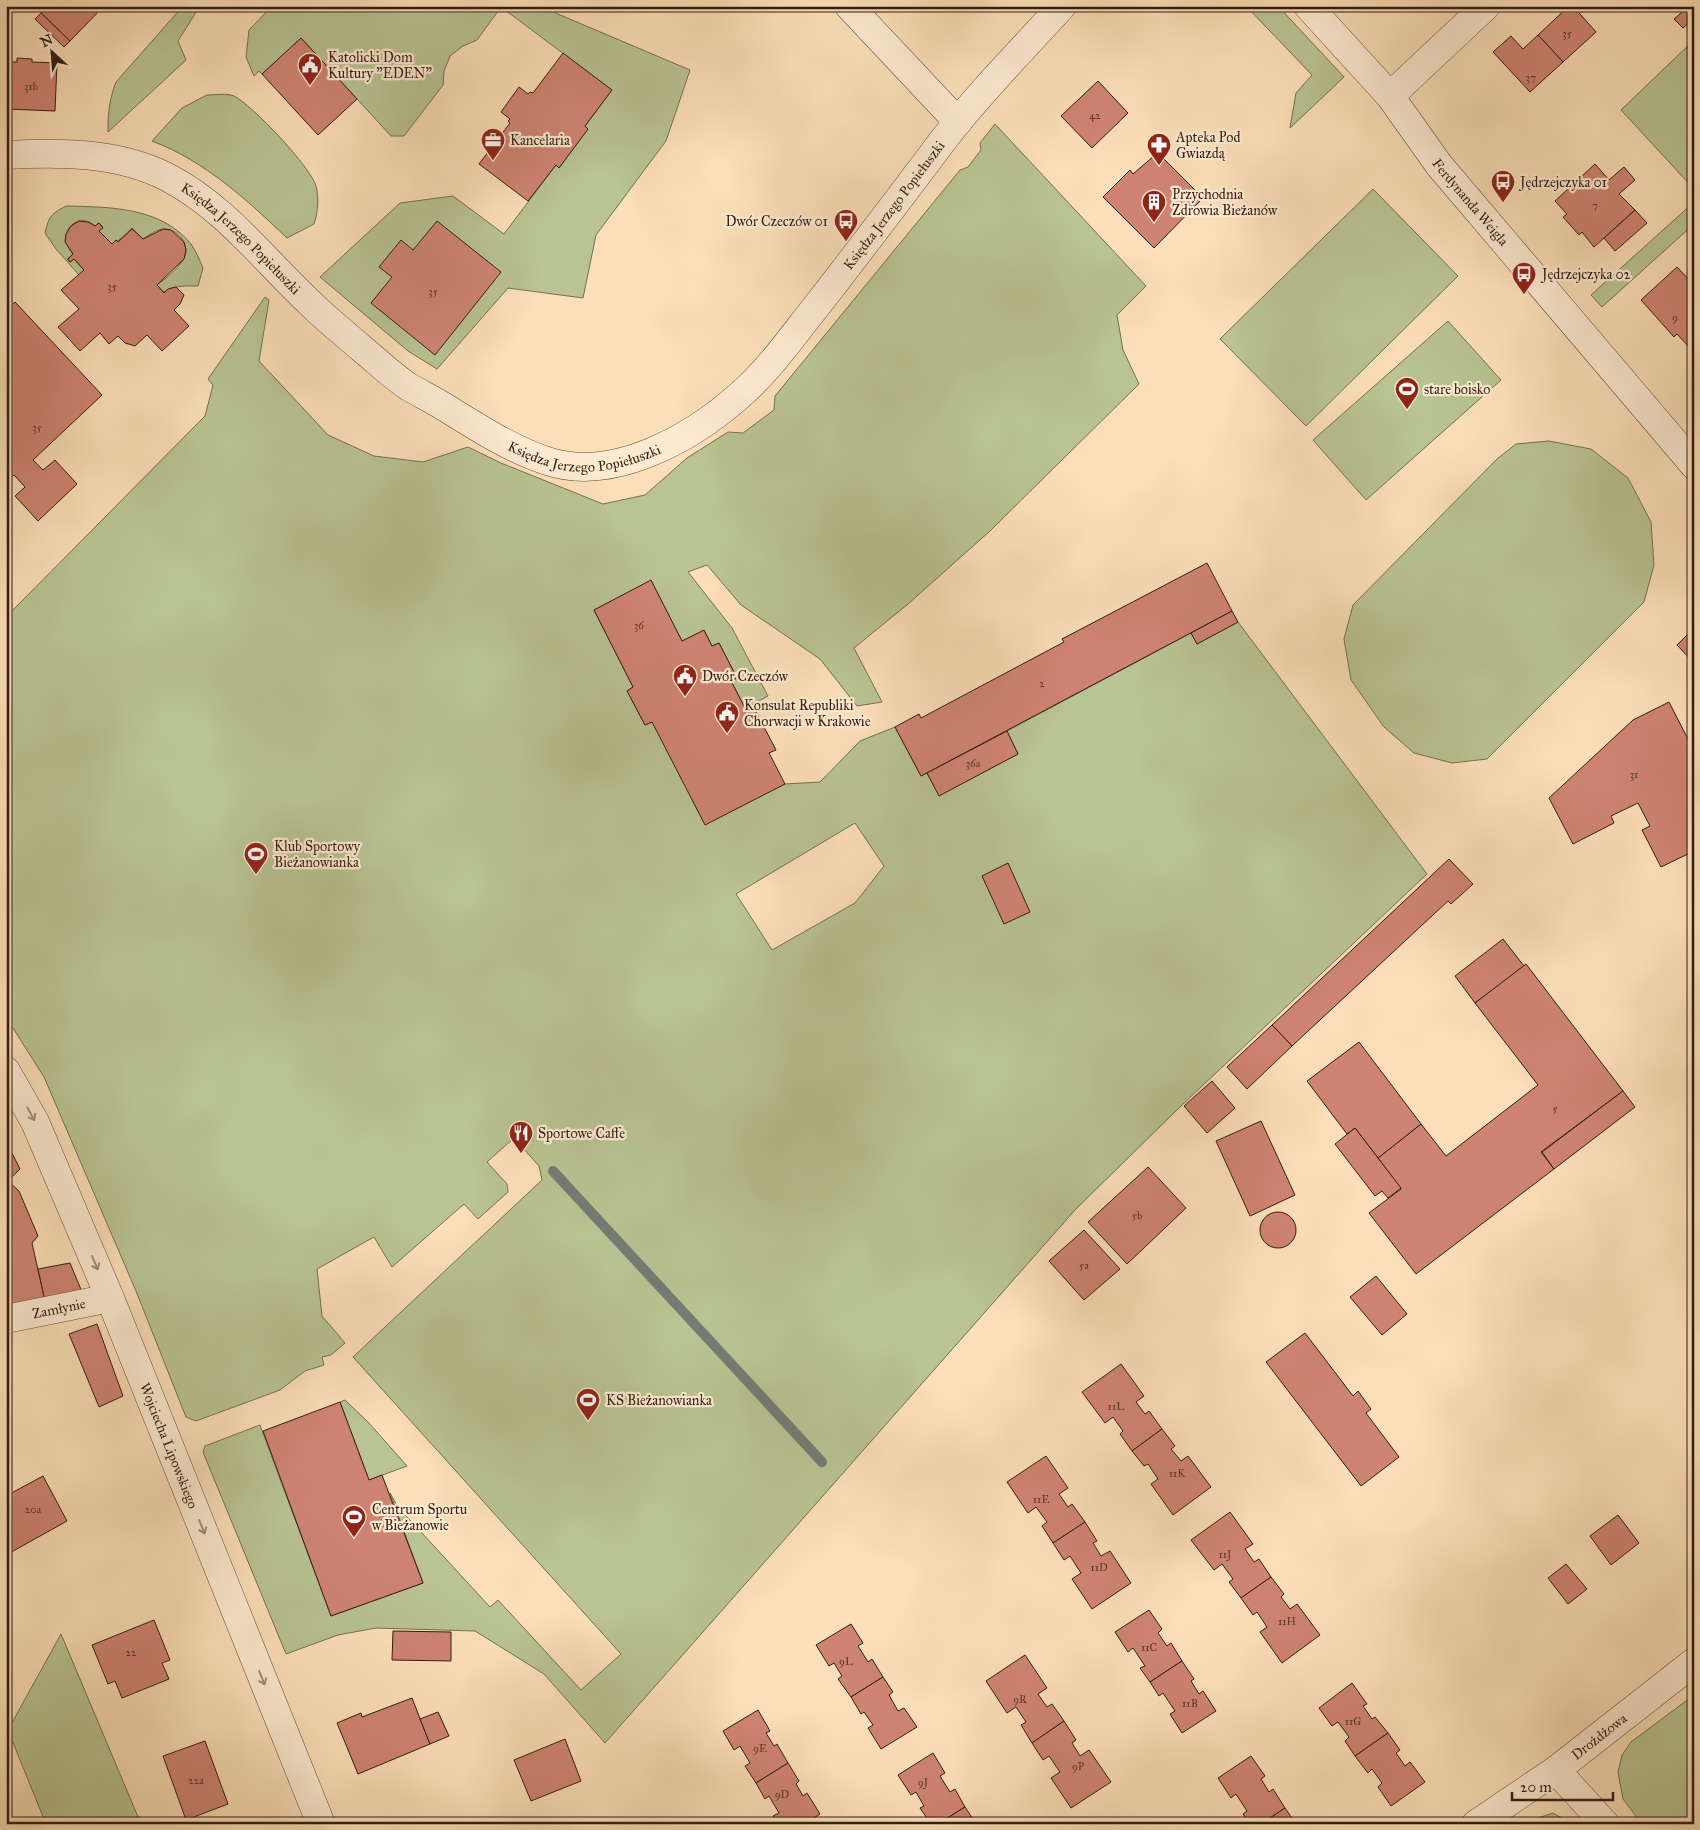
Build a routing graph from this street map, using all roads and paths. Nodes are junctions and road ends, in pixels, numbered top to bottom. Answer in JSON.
{"nodes":[{"id":1,"x":849,"y":6,"type":"edge"},
{"id":2,"x":1062,"y":6,"type":"edge"},
{"id":3,"x":1308,"y":6,"type":"edge"},
{"id":4,"x":1486,"y":6,"type":"edge"},
{"id":5,"x":1390,"y":96,"type":"junction"},
{"id":6,"x":958,"y":122,"type":"junction"},
{"id":7,"x":6,"y":155,"type":"edge"},
{"id":8,"x":1694,"y":465,"type":"edge"},
{"id":9,"x":6,"y":1071,"type":"edge"},
{"id":10,"x":110,"y":1298,"type":"junction"},
{"id":11,"x":6,"y":1319,"type":"edge"},
{"id":12,"x":1694,"y":1662,"type":"edge"},
{"id":13,"x":1556,"y":1770,"type":"junction"},
{"id":14,"x":321,"y":1824,"type":"edge"},
{"id":15,"x":1476,"y":1824,"type":"edge"},
{"id":16,"x":1605,"y":1824,"type":"edge"}],
"edges":[{"from":1,"to":6,"type":"street"},
{"from":2,"to":6,"type":"street","name":"Księdza Jerzego Popiełuszki"},
{"from":3,"to":5,"type":"street","name":"Ferdynanda Weigla"},
{"from":4,"to":5,"type":"street"},
{"from":5,"to":8,"type":"street","name":"Ferdynanda Weigla"},
{"from":6,"to":7,"type":"street","name":"Księdza Jerzego Popiełuszki"},
{"from":9,"to":10,"type":"street","name":"Wojciecha Lipowskiego","one_way":true},
{"from":10,"to":11,"type":"street","name":"Zamłynie"},
{"from":10,"to":14,"type":"street","name":"Wojciecha Lipowskiego","one_way":true},
{"from":12,"to":13,"type":"street","name":"Drożdżowa"},
{"from":13,"to":15,"type":"street","name":"Drożdżowa"},
{"from":13,"to":16,"type":"street"}]}
